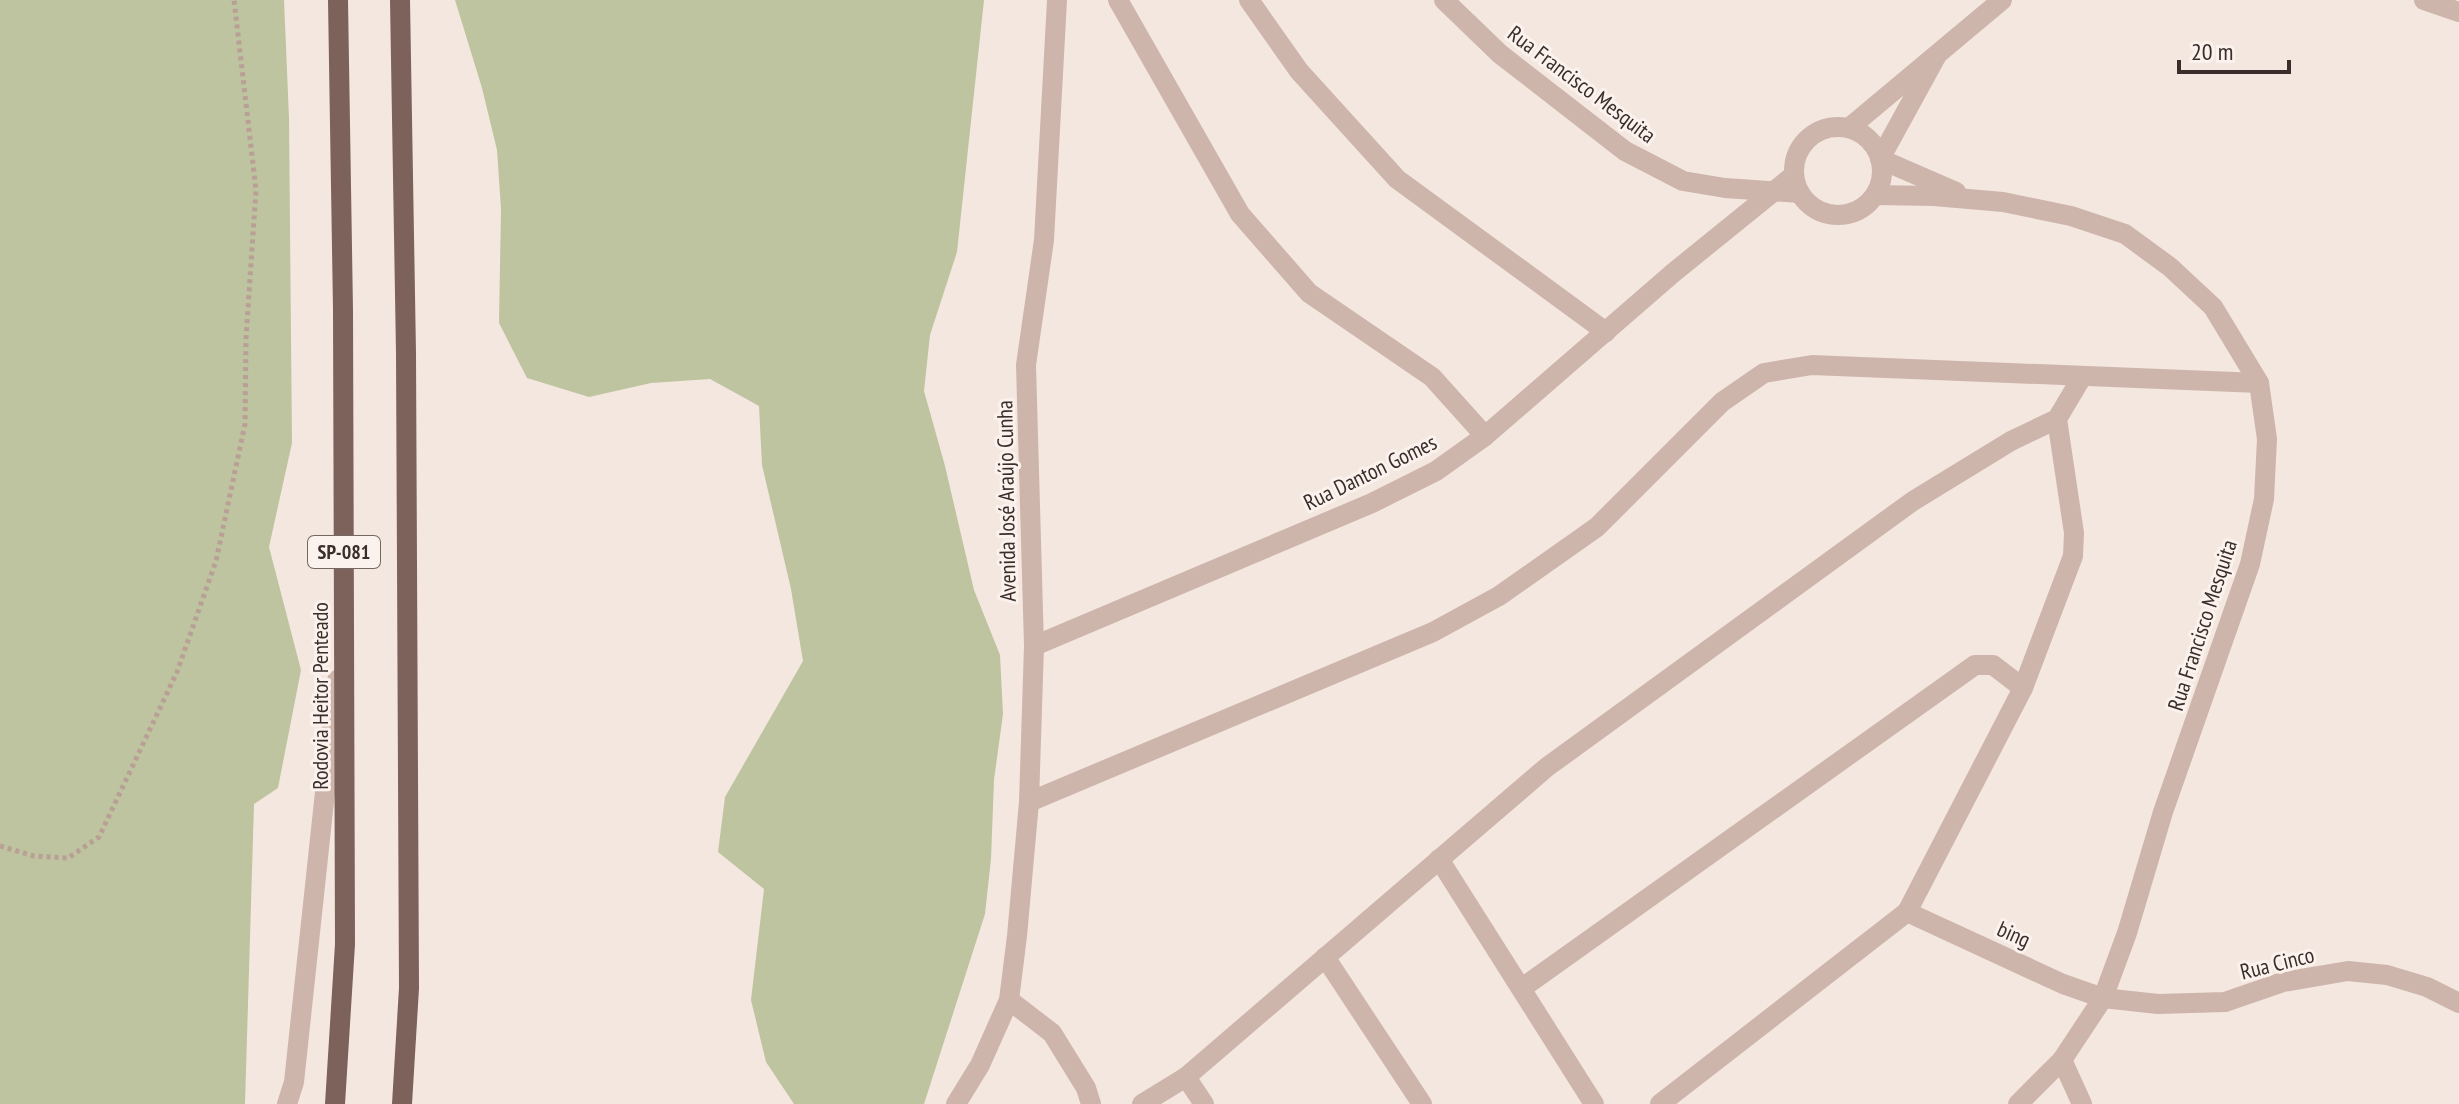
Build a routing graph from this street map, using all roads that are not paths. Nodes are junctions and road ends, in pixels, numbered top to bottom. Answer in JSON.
{"nodes":[{"id":1,"x":338,"y":0,"type":"edge"},
{"id":2,"x":400,"y":0,"type":"edge"},
{"id":3,"x":1057,"y":0,"type":"edge"},
{"id":4,"x":1118,"y":0,"type":"edge"},
{"id":5,"x":1249,"y":0,"type":"edge"},
{"id":6,"x":1444,"y":0,"type":"edge"},
{"id":7,"x":2002,"y":0,"type":"edge"},
{"id":8,"x":2424,"y":0,"type":"edge"},
{"id":9,"x":2459,"y":12,"type":"edge"},
{"id":10,"x":1937,"y":55,"type":"junction"},
{"id":11,"x":1849,"y":128,"type":"junction"},
{"id":12,"x":1880,"y":159,"type":"junction"},
{"id":13,"x":1797,"y":184,"type":"junction"},
{"id":14,"x":1774,"y":193,"type":"junction"},
{"id":15,"x":1875,"y":195,"type":"junction"},
{"id":16,"x":1975,"y":200,"type":"junction"},
{"id":17,"x":1606,"y":332,"type":"junction"},
{"id":18,"x":2082,"y":377,"type":"junction"},
{"id":19,"x":2259,"y":383,"type":"junction"},
{"id":20,"x":2057,"y":419,"type":"junction"},
{"id":21,"x":1485,"y":436,"type":"junction"},
{"id":22,"x":344,"y":616,"type":"junction"},
{"id":23,"x":1034,"y":646,"type":"junction"},
{"id":24,"x":2023,"y":688,"type":"junction"},
{"id":25,"x":1029,"y":802,"type":"junction"},
{"id":26,"x":1439,"y":859,"type":"junction"},
{"id":27,"x":1907,"y":912,"type":"junction"},
{"id":28,"x":1325,"y":957,"type":"junction"},
{"id":29,"x":1522,"y":988,"type":"junction"},
{"id":30,"x":2103,"y":998,"type":"junction"},
{"id":31,"x":1009,"y":1000,"type":"junction"},
{"id":32,"x":2459,"y":1003,"type":"edge"},
{"id":33,"x":2062,"y":1060,"type":"junction"},
{"id":34,"x":1186,"y":1077,"type":"junction"},
{"id":35,"x":287,"y":1104,"type":"edge"},
{"id":36,"x":335,"y":1104,"type":"edge"},
{"id":37,"x":402,"y":1104,"type":"edge"},
{"id":38,"x":956,"y":1104,"type":"edge"},
{"id":39,"x":1091,"y":1104,"type":"edge"},
{"id":40,"x":1142,"y":1104,"type":"edge"},
{"id":41,"x":1204,"y":1104,"type":"edge"},
{"id":42,"x":1422,"y":1104,"type":"edge"},
{"id":43,"x":1594,"y":1104,"type":"edge"},
{"id":44,"x":1660,"y":1104,"type":"edge"},
{"id":45,"x":2018,"y":1104,"type":"edge"},
{"id":46,"x":2082,"y":1104,"type":"edge"}],
"edges":[{"from":1,"to":22,"type":"main road","name":"Rodovia Heitor Penteado","number":"SP-081"},
{"from":2,"to":37,"type":"main road","number":"SP-081"},
{"from":3,"to":23,"type":"street","name":"Avenida José Araújo Cunha"},
{"from":4,"to":21,"type":"street"},
{"from":5,"to":17,"type":"street"},
{"from":6,"to":14,"type":"street","name":"Rua Francisco Mesquita"},
{"from":7,"to":10,"type":"street"},
{"from":8,"to":9,"type":"street"},
{"from":10,"to":11,"type":"street"},
{"from":10,"to":12,"type":"street"},
{"from":11,"to":12,"type":"street"},
{"from":11,"to":13,"type":"street"},
{"from":12,"to":15,"type":"street"},
{"from":12,"to":16,"type":"street"},
{"from":13,"to":14,"type":"street","name":"Rua Danton Gomes"},
{"from":13,"to":15,"type":"street"},
{"from":14,"to":17,"type":"street","name":"Rua Danton Gomes"},
{"from":15,"to":16,"type":"street","name":"Rua Francisco Mesquita"},
{"from":16,"to":19,"type":"street","name":"Rua Francisco Mesquita"},
{"from":17,"to":21,"type":"street","name":"Rua Danton Gomes"},
{"from":18,"to":19,"type":"street"},
{"from":18,"to":20,"type":"street"},
{"from":18,"to":25,"type":"street"},
{"from":19,"to":30,"type":"street","name":"Rua Francisco Mesquita"},
{"from":20,"to":24,"type":"street"},
{"from":20,"to":26,"type":"street"},
{"from":21,"to":23,"type":"street","name":"Rua Danton Gomes"},
{"from":22,"to":35,"type":"street"},
{"from":22,"to":36,"type":"main road","name":"Rodovia Heitor Penteado","number":"SP-081"},
{"from":23,"to":25,"type":"street","name":"Avenida José Araújo Cunha"},
{"from":24,"to":27,"type":"street"},
{"from":24,"to":29,"type":"street"},
{"from":25,"to":31,"type":"street","name":"Avenida José Araújo Cunha"},
{"from":26,"to":28,"type":"street"},
{"from":26,"to":29,"type":"street"},
{"from":27,"to":30,"type":"street","name":"bing"},
{"from":27,"to":44,"type":"street"},
{"from":28,"to":34,"type":"street"},
{"from":28,"to":42,"type":"street"},
{"from":29,"to":43,"type":"street"},
{"from":30,"to":32,"type":"street","name":"Rua Cinco"},
{"from":30,"to":33,"type":"street","name":"Rua Francisco Mesquita"},
{"from":31,"to":38,"type":"street","name":"Avenida José Araújo Cunha"},
{"from":31,"to":39,"type":"street"},
{"from":33,"to":45,"type":"street","name":"Rua Francisco Mesquita"},
{"from":33,"to":46,"type":"street"},
{"from":34,"to":40,"type":"street"},
{"from":34,"to":41,"type":"street"}]}
